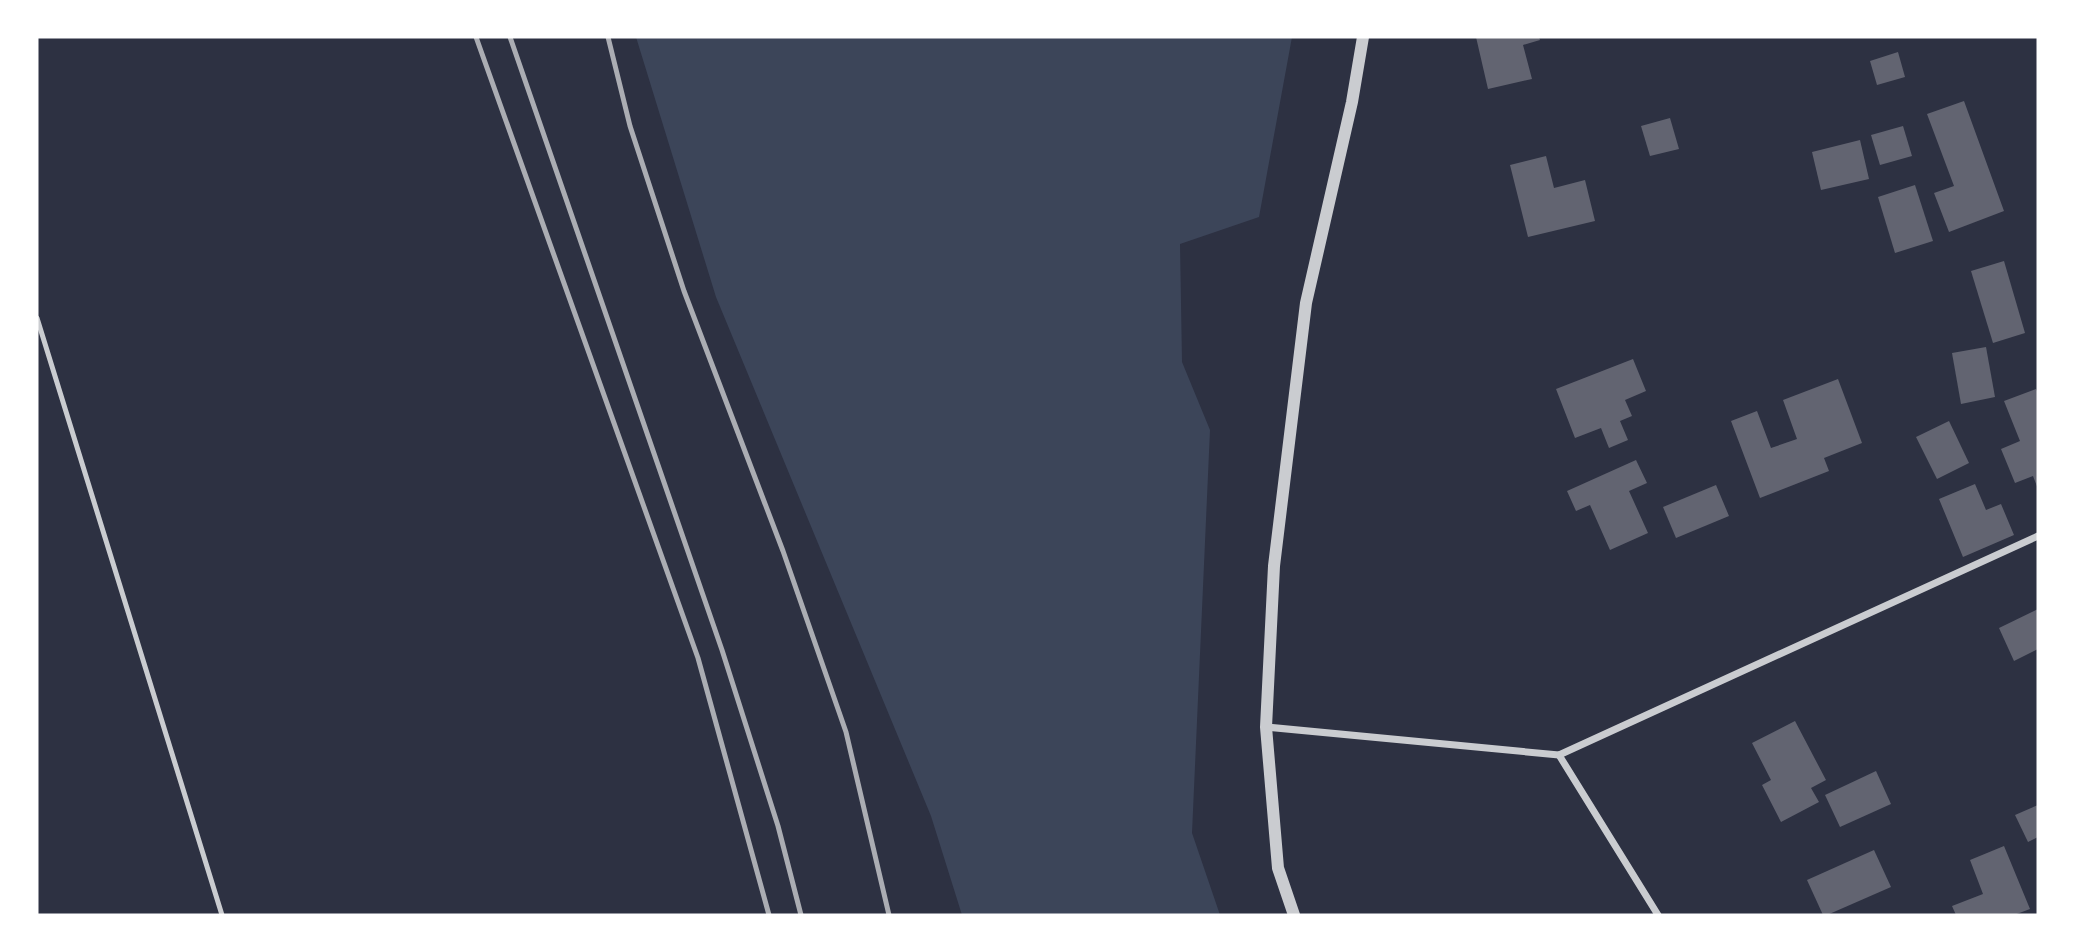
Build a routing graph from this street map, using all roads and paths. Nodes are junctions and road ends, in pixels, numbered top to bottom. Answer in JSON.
{"nodes":[{"id":1,"x":1363,"y":37,"type":"edge"},
{"id":2,"x":37,"y":318,"type":"edge"},
{"id":3,"x":2038,"y":536,"type":"edge"},
{"id":4,"x":1266,"y":727,"type":"junction"},
{"id":5,"x":1559,"y":755,"type":"junction"},
{"id":6,"x":222,"y":915,"type":"edge"},
{"id":7,"x":1293,"y":915,"type":"edge"},
{"id":8,"x":1658,"y":915,"type":"edge"}],
"edges":[{"from":1,"to":4,"type":"street"},
{"from":2,"to":6,"type":"lane"},
{"from":3,"to":5,"type":"street"},
{"from":4,"to":5,"type":"street"},
{"from":4,"to":7,"type":"street"},
{"from":5,"to":8,"type":"street"}]}
